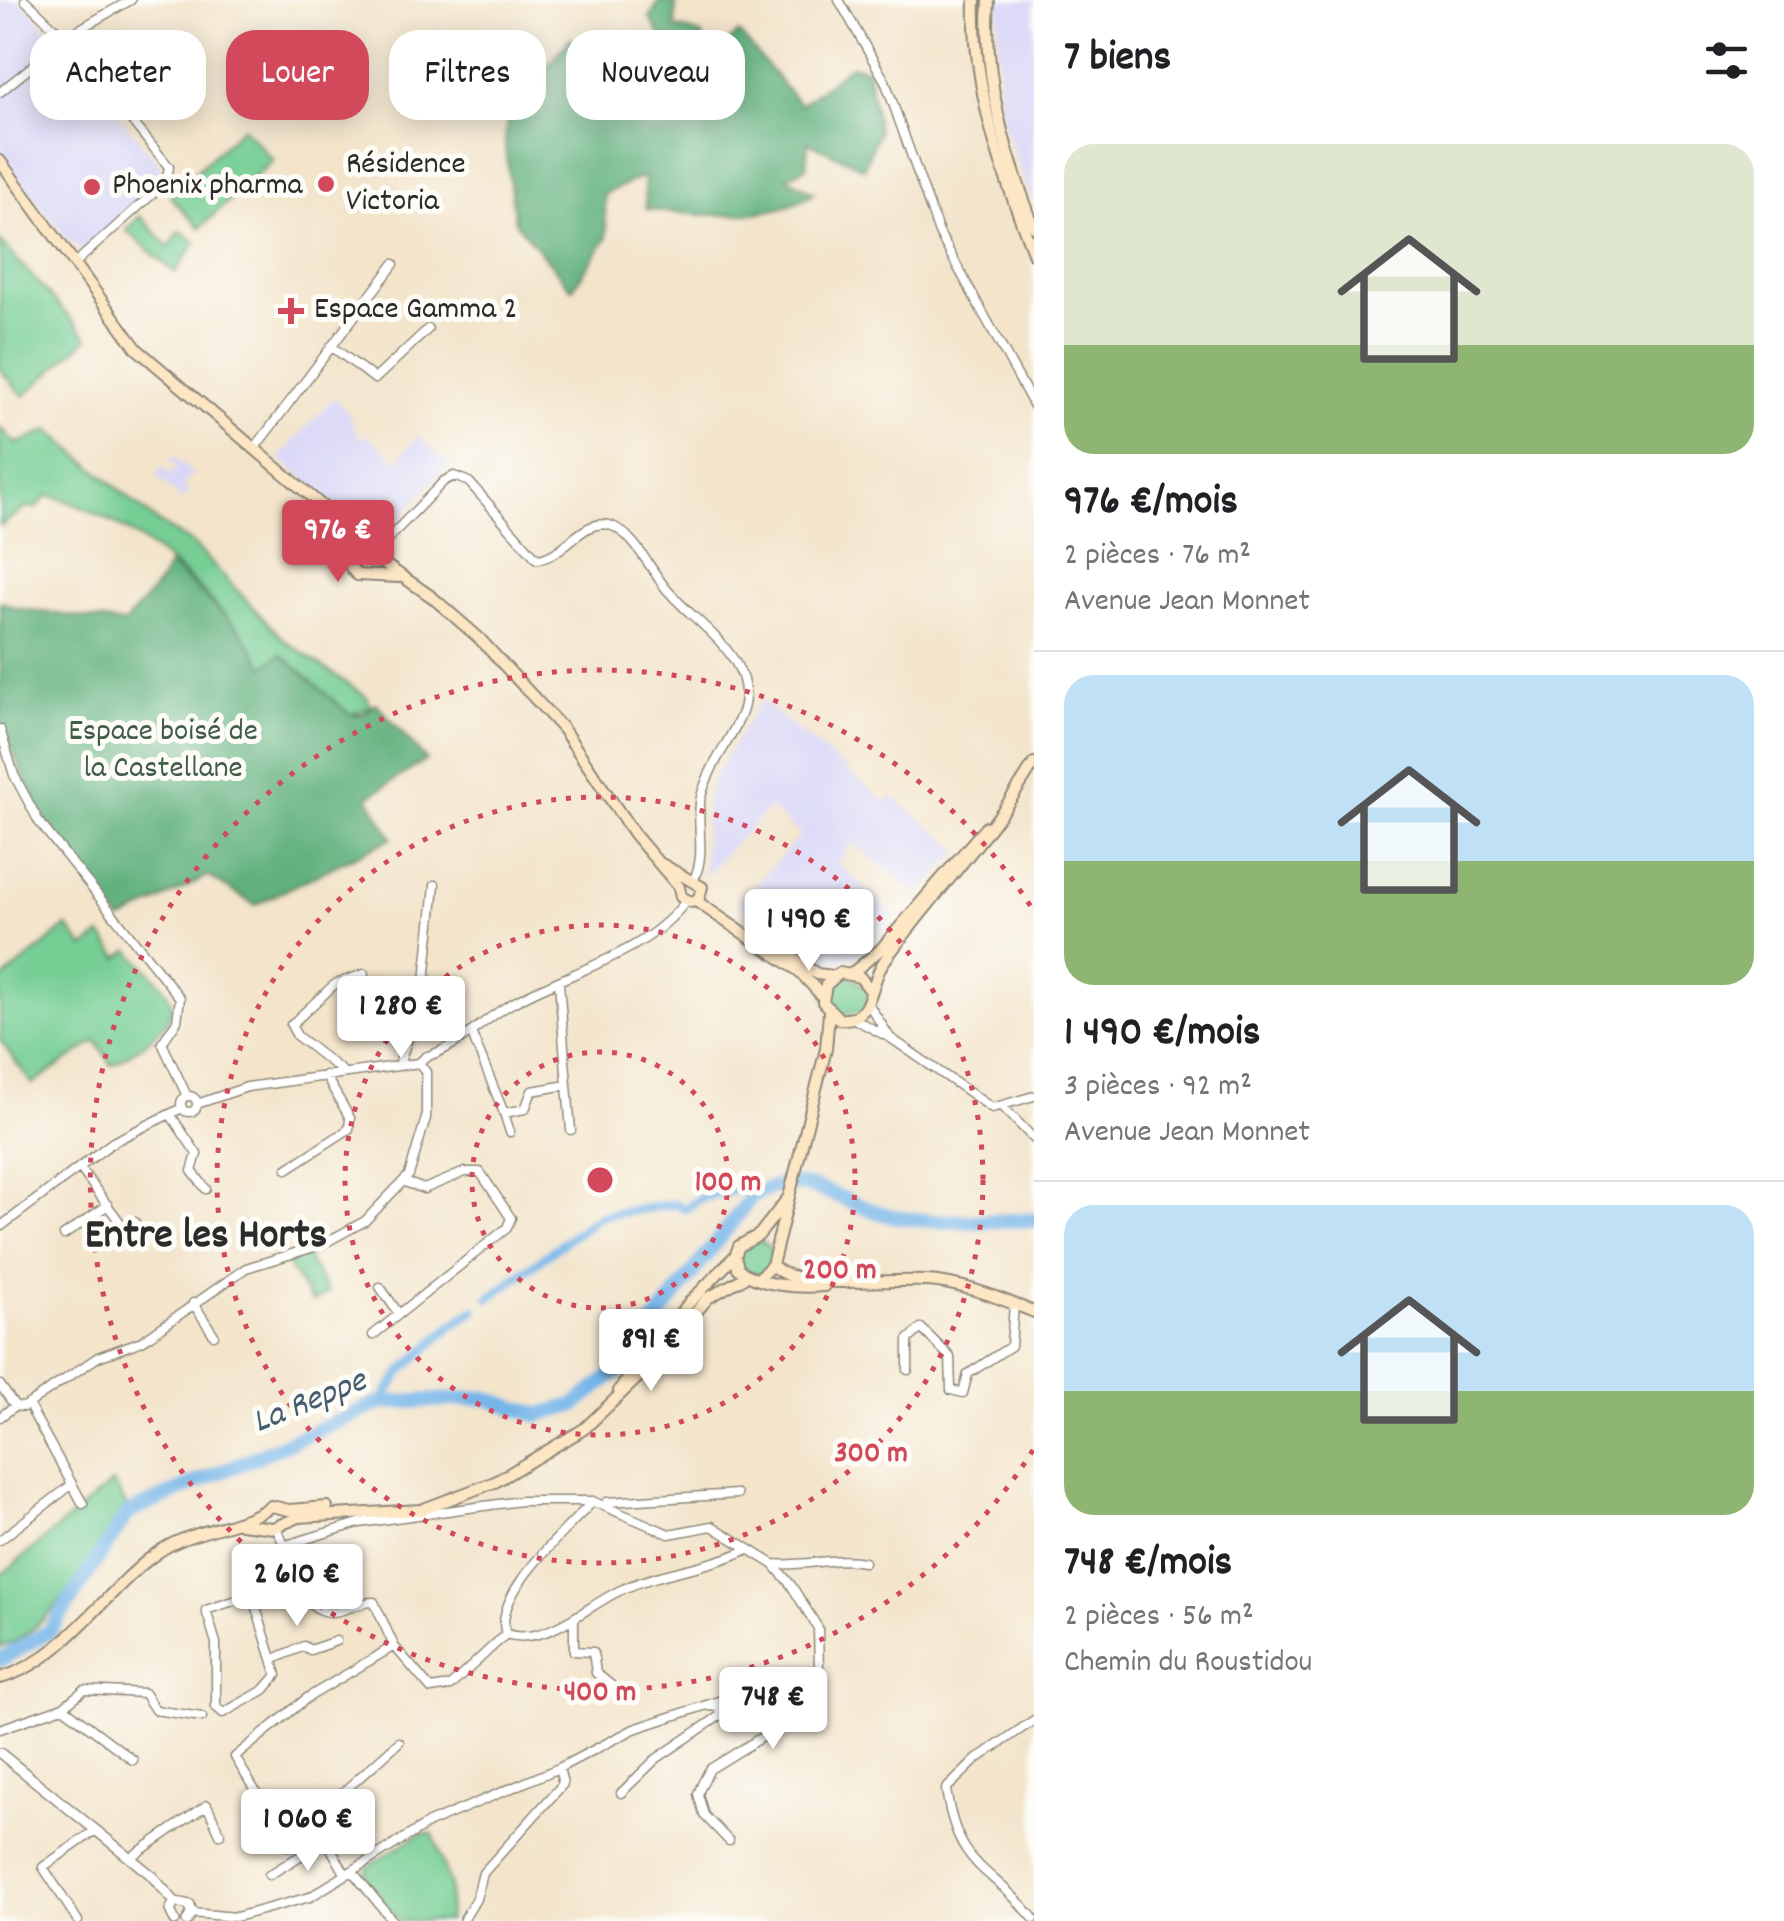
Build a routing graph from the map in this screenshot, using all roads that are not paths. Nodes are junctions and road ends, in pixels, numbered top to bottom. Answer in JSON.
{"nodes":[{"id":1,"x":25,"y":0,"type":"edge"},
{"id":2,"x":131,"y":0,"type":"edge"},
{"id":3,"x":839,"y":0,"type":"edge"},
{"id":4,"x":975,"y":0,"type":"edge"},
{"id":5,"x":989,"y":0,"type":"edge"},
{"id":6,"x":56,"y":30,"type":"edge"},
{"id":7,"x":82,"y":30,"type":"edge"},
{"id":8,"x":30,"y":68,"type":"edge"},
{"id":9,"x":0,"y":92,"type":"edge"},
{"id":10,"x":132,"y":120,"type":"edge"},
{"id":11,"x":0,"y":161,"type":"edge"},
{"id":12,"x":1034,"y":227,"type":"edge"},
{"id":13,"x":1034,"y":255,"type":"edge"},
{"id":14,"x":74,"y":264,"type":"junction"},
{"id":15,"x":394,"y":264,"type":"dead end"},
{"id":16,"x":428,"y":329,"type":"dead end"},
{"id":17,"x":331,"y":346,"type":"junction"},
{"id":18,"x":1034,"y":406,"type":"edge"},
{"id":19,"x":254,"y":449,"type":"junction"},
{"id":20,"x":343,"y":525,"type":"junction"},
{"id":21,"x":385,"y":542,"type":"junction"},
{"id":22,"x":368,"y":548,"type":"junction"},
{"id":23,"x":353,"y":554,"type":"junction"},
{"id":24,"x":379,"y":560,"type":"junction"},
{"id":25,"x":371,"y":576,"type":"junction"},
{"id":26,"x":400,"y":578,"type":"junction"},
{"id":27,"x":0,"y":729,"type":"edge"},
{"id":28,"x":1034,"y":763,"type":"edge"},
{"id":29,"x":1015,"y":794,"type":"junction"},
{"id":30,"x":687,"y":882,"type":"junction"},
{"id":31,"x":435,"y":885,"type":"dead end"},
{"id":32,"x":695,"y":897,"type":"junction"},
{"id":33,"x":852,"y":973,"type":"junction"},
{"id":34,"x":364,"y":974,"type":"dead end"},
{"id":35,"x":834,"y":976,"type":"junction"},
{"id":36,"x":558,"y":982,"type":"junction"},
{"id":37,"x":870,"y":990,"type":"junction"},
{"id":38,"x":822,"y":997,"type":"junction"},
{"id":39,"x":869,"y":1004,"type":"junction"},
{"id":40,"x":829,"y":1012,"type":"junction"},
{"id":41,"x":850,"y":1020,"type":"junction"},
{"id":42,"x":471,"y":1032,"type":"junction"},
{"id":43,"x":892,"y":1039,"type":"junction"},
{"id":44,"x":826,"y":1049,"type":"junction"},
{"id":45,"x":400,"y":1062,"type":"junction"},
{"id":46,"x":425,"y":1062,"type":"junction"},
{"id":47,"x":344,"y":1072,"type":"junction"},
{"id":48,"x":325,"y":1075,"type":"junction"},
{"id":49,"x":567,"y":1085,"type":"junction"},
{"id":50,"x":186,"y":1096,"type":"junction"},
{"id":51,"x":1034,"y":1096,"type":"edge"},
{"id":52,"x":197,"y":1104,"type":"junction"},
{"id":53,"x":999,"y":1107,"type":"junction"},
{"id":54,"x":182,"y":1108,"type":"junction"},
{"id":55,"x":504,"y":1113,"type":"junction"},
{"id":56,"x":172,"y":1117,"type":"junction"},
{"id":57,"x":571,"y":1130,"type":"dead end"},
{"id":58,"x":510,"y":1132,"type":"dead end"},
{"id":59,"x":1034,"y":1139,"type":"edge"},
{"id":60,"x":80,"y":1168,"type":"junction"},
{"id":61,"x":287,"y":1169,"type":"dead end"},
{"id":62,"x":405,"y":1182,"type":"junction"},
{"id":63,"x":206,"y":1189,"type":"dead end"},
{"id":64,"x":788,"y":1198,"type":"junction"},
{"id":65,"x":108,"y":1205,"type":"junction"},
{"id":66,"x":135,"y":1222,"type":"dead end"},
{"id":67,"x":0,"y":1227,"type":"edge"},
{"id":68,"x":125,"y":1229,"type":"junction"},
{"id":69,"x":64,"y":1236,"type":"dead end"},
{"id":70,"x":116,"y":1236,"type":"dead end"},
{"id":71,"x":754,"y":1238,"type":"junction"},
{"id":72,"x":772,"y":1251,"type":"junction"},
{"id":73,"x":735,"y":1256,"type":"junction"},
{"id":74,"x":772,"y":1265,"type":"junction"},
{"id":75,"x":747,"y":1276,"type":"junction"},
{"id":76,"x":761,"y":1276,"type":"junction"},
{"id":77,"x":872,"y":1280,"type":"junction"},
{"id":78,"x":380,"y":1287,"type":"dead end"},
{"id":79,"x":193,"y":1303,"type":"junction"},
{"id":80,"x":1014,"y":1304,"type":"junction"},
{"id":81,"x":1034,"y":1312,"type":"edge"},
{"id":82,"x":399,"y":1314,"type":"junction"},
{"id":83,"x":214,"y":1335,"type":"dead end"},
{"id":84,"x":373,"y":1335,"type":"dead end"},
{"id":85,"x":908,"y":1370,"type":"dead end"},
{"id":86,"x":0,"y":1384,"type":"edge"},
{"id":87,"x":28,"y":1404,"type":"junction"},
{"id":88,"x":16,"y":1406,"type":"junction"},
{"id":89,"x":0,"y":1417,"type":"edge"},
{"id":90,"x":597,"y":1418,"type":"junction"},
{"id":91,"x":70,"y":1486,"type":"junction"},
{"id":92,"x":737,"y":1494,"type":"dead end"},
{"id":93,"x":592,"y":1502,"type":"junction"},
{"id":94,"x":83,"y":1504,"type":"dead end"},
{"id":95,"x":274,"y":1519,"type":"junction"},
{"id":96,"x":0,"y":1540,"type":"edge"},
{"id":97,"x":283,"y":1546,"type":"junction"},
{"id":98,"x":748,"y":1549,"type":"junction"},
{"id":99,"x":864,"y":1562,"type":"dead end"},
{"id":100,"x":773,"y":1564,"type":"junction"},
{"id":101,"x":299,"y":1579,"type":"junction"},
{"id":102,"x":252,"y":1595,"type":"junction"},
{"id":103,"x":574,"y":1618,"type":"junction"},
{"id":104,"x":506,"y":1634,"type":"junction"},
{"id":105,"x":336,"y":1642,"type":"dead end"},
{"id":106,"x":394,"y":1646,"type":"junction"},
{"id":107,"x":274,"y":1659,"type":"junction"},
{"id":108,"x":0,"y":1675,"type":"edge"},
{"id":109,"x":611,"y":1685,"type":"dead end"},
{"id":110,"x":725,"y":1699,"type":"dead end"},
{"id":111,"x":707,"y":1706,"type":"junction"},
{"id":112,"x":64,"y":1708,"type":"junction"},
{"id":113,"x":202,"y":1717,"type":"dead end"},
{"id":114,"x":1034,"y":1720,"type":"edge"},
{"id":115,"x":0,"y":1729,"type":"edge"},
{"id":116,"x":399,"y":1742,"type":"dead end"},
{"id":117,"x":0,"y":1753,"type":"edge"},
{"id":118,"x":133,"y":1760,"type":"dead end"},
{"id":119,"x":559,"y":1768,"type":"junction"},
{"id":120,"x":621,"y":1793,"type":"dead end"},
{"id":121,"x":96,"y":1830,"type":"junction"},
{"id":122,"x":348,"y":1830,"type":"dead end"},
{"id":123,"x":220,"y":1834,"type":"dead end"},
{"id":124,"x":326,"y":1840,"type":"junction"},
{"id":125,"x":728,"y":1841,"type":"dead end"},
{"id":126,"x":130,"y":1858,"type":"junction"},
{"id":127,"x":349,"y":1872,"type":"junction"},
{"id":128,"x":269,"y":1875,"type":"dead end"},
{"id":129,"x":175,"y":1902,"type":"junction"},
{"id":130,"x":190,"y":1917,"type":"edge"},
{"id":131,"x":236,"y":1919,"type":"edge"},
{"id":132,"x":1034,"y":1919,"type":"edge"},
{"id":133,"x":78,"y":1921,"type":"edge"},
{"id":134,"x":176,"y":1921,"type":"edge"},
{"id":135,"x":393,"y":1921,"type":"edge"},
{"id":136,"x":463,"y":1921,"type":"edge"}],
"edges":[{"from":1,"to":6,"type":"street"},
{"from":2,"to":7,"type":"street"},
{"from":3,"to":18,"type":"street"},
{"from":4,"to":13,"type":"main road"},
{"from":5,"to":12,"type":"main road"},
{"from":8,"to":9,"type":"street"},
{"from":10,"to":14,"type":"street"},
{"from":11,"to":14,"type":"main road"},
{"from":14,"to":19,"type":"main road"},
{"from":15,"to":17,"type":"street"},
{"from":16,"to":17,"type":"street"},
{"from":17,"to":19,"type":"street"},
{"from":19,"to":20,"type":"main road"},
{"from":20,"to":22,"type":"main road"},
{"from":20,"to":23,"type":"main road"},
{"from":21,"to":22,"type":"street"},
{"from":21,"to":24,"type":"street"},
{"from":21,"to":30,"type":"street"},
{"from":22,"to":23,"type":"main road"},
{"from":22,"to":24,"type":"main road"},
{"from":23,"to":25,"type":"main road"},
{"from":24,"to":25,"type":"main road"},
{"from":24,"to":26,"type":"main road"},
{"from":25,"to":26,"type":"main road"},
{"from":26,"to":30,"type":"main road"},
{"from":27,"to":50,"type":"street"},
{"from":28,"to":29,"type":"main road"},
{"from":29,"to":33,"type":"main road"},
{"from":29,"to":37,"type":"main road"},
{"from":30,"to":32,"type":"main road"},
{"from":30,"to":32,"type":"main road"},
{"from":31,"to":45,"type":"street"},
{"from":32,"to":35,"type":"main road"},
{"from":32,"to":36,"type":"street"},
{"from":32,"to":38,"type":"main road"},
{"from":33,"to":35,"type":"main road"},
{"from":33,"to":37,"type":"main road"},
{"from":34,"to":47,"type":"street"},
{"from":35,"to":38,"type":"main road"},
{"from":36,"to":42,"type":"street"},
{"from":36,"to":49,"type":"street"},
{"from":37,"to":39,"type":"main road"},
{"from":38,"to":40,"type":"main road"},
{"from":39,"to":41,"type":"main road"},
{"from":39,"to":43,"type":"street"},
{"from":40,"to":41,"type":"main road"},
{"from":40,"to":44,"type":"main road"},
{"from":41,"to":43,"type":"street"},
{"from":41,"to":44,"type":"main road"},
{"from":42,"to":46,"type":"street"},
{"from":42,"to":55,"type":"street"},
{"from":43,"to":53,"type":"street"},
{"from":44,"to":64,"type":"main road"},
{"from":45,"to":46,"type":"street"},
{"from":45,"to":47,"type":"street"},
{"from":46,"to":62,"type":"street"},
{"from":47,"to":48,"type":"street"},
{"from":48,"to":52,"type":"street"},
{"from":48,"to":61,"type":"street"},
{"from":49,"to":55,"type":"street"},
{"from":49,"to":57,"type":"street"},
{"from":50,"to":52,"type":"street"},
{"from":50,"to":54,"type":"street"},
{"from":51,"to":53,"type":"street"},
{"from":52,"to":54,"type":"street"},
{"from":53,"to":59,"type":"street"},
{"from":54,"to":56,"type":"street"},
{"from":55,"to":58,"type":"street"},
{"from":56,"to":60,"type":"street"},
{"from":56,"to":63,"type":"street"},
{"from":60,"to":65,"type":"street"},
{"from":60,"to":67,"type":"street"},
{"from":62,"to":79,"type":"street"},
{"from":62,"to":82,"type":"street"},
{"from":64,"to":71,"type":"main road"},
{"from":64,"to":72,"type":"main road"},
{"from":65,"to":68,"type":"street"},
{"from":65,"to":69,"type":"street"},
{"from":66,"to":68,"type":"street"},
{"from":68,"to":70,"type":"street"},
{"from":71,"to":72,"type":"main road"},
{"from":71,"to":73,"type":"main road"},
{"from":72,"to":74,"type":"main road"},
{"from":73,"to":75,"type":"main road"},
{"from":73,"to":90,"type":"main road"},
{"from":74,"to":76,"type":"main road"},
{"from":74,"to":77,"type":"main road"},
{"from":75,"to":76,"type":"main road"},
{"from":75,"to":90,"type":"main road"},
{"from":76,"to":77,"type":"main road"},
{"from":77,"to":80,"type":"main road"},
{"from":78,"to":82,"type":"street"},
{"from":79,"to":83,"type":"street"},
{"from":79,"to":87,"type":"street"},
{"from":80,"to":81,"type":"main road"},
{"from":80,"to":85,"type":"street"},
{"from":82,"to":84,"type":"street"},
{"from":86,"to":88,"type":"street"},
{"from":87,"to":88,"type":"street"},
{"from":87,"to":91,"type":"street"},
{"from":88,"to":89,"type":"street"},
{"from":90,"to":95,"type":"main road"},
{"from":91,"to":94,"type":"street"},
{"from":91,"to":96,"type":"street"},
{"from":92,"to":93,"type":"street"},
{"from":93,"to":97,"type":"street"},
{"from":93,"to":98,"type":"street"},
{"from":93,"to":104,"type":"street"},
{"from":95,"to":97,"type":"street"},
{"from":95,"to":108,"type":"main road"},
{"from":97,"to":101,"type":"street"},
{"from":98,"to":100,"type":"street"},
{"from":98,"to":103,"type":"street"},
{"from":99,"to":100,"type":"street"},
{"from":100,"to":125,"type":"street"},
{"from":101,"to":102,"type":"street"},
{"from":101,"to":106,"type":"street"},
{"from":102,"to":107,"type":"street"},
{"from":102,"to":107,"type":"street"},
{"from":103,"to":104,"type":"street"},
{"from":103,"to":109,"type":"street"},
{"from":104,"to":106,"type":"street"},
{"from":105,"to":107,"type":"street"},
{"from":106,"to":116,"type":"street"},
{"from":110,"to":111,"type":"street"},
{"from":111,"to":119,"type":"street"},
{"from":111,"to":120,"type":"street"},
{"from":112,"to":113,"type":"street"},
{"from":112,"to":115,"type":"street"},
{"from":112,"to":118,"type":"street"},
{"from":114,"to":132,"type":"street"},
{"from":117,"to":121,"type":"street"},
{"from":119,"to":127,"type":"street"},
{"from":119,"to":136,"type":"street"},
{"from":121,"to":126,"type":"street"},
{"from":121,"to":133,"type":"street"},
{"from":122,"to":124,"type":"street"},
{"from":123,"to":126,"type":"street"},
{"from":124,"to":127,"type":"street"},
{"from":124,"to":128,"type":"street"},
{"from":126,"to":129,"type":"street"},
{"from":127,"to":131,"type":"street"},
{"from":127,"to":135,"type":"street"},
{"from":129,"to":130,"type":"street"},
{"from":129,"to":134,"type":"street"},
{"from":130,"to":131,"type":"street"}]}
